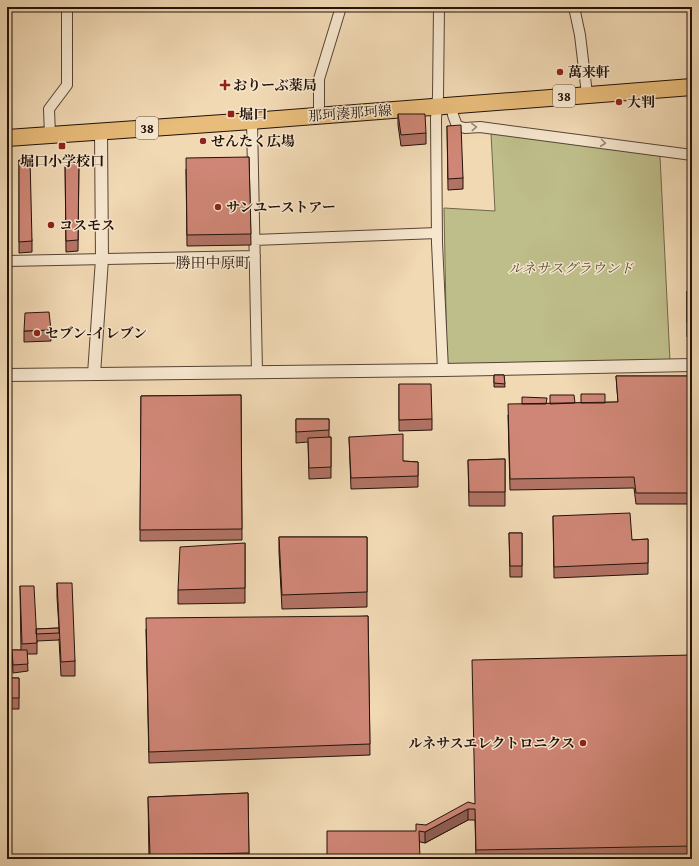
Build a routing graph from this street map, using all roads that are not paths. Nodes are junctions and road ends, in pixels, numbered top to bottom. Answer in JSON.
{"nodes":[{"id":1,"x":67,"y":7,"type":"edge"},
{"id":2,"x":341,"y":7,"type":"edge"},
{"id":3,"x":439,"y":7,"type":"edge"},
{"id":4,"x":574,"y":7,"type":"edge"},
{"id":5,"x":692,"y":87,"type":"edge"},
{"id":6,"x":587,"y":94,"type":"junction"},
{"id":7,"x":444,"y":106,"type":"junction"},
{"id":8,"x":319,"y":116,"type":"junction"},
{"id":9,"x":252,"y":121,"type":"junction"},
{"id":10,"x":101,"y":131,"type":"junction"},
{"id":11,"x":50,"y":135,"type":"junction"},
{"id":12,"x":7,"y":138,"type":"edge"},
{"id":13,"x":692,"y":155,"type":"edge"},
{"id":14,"x":437,"y":233,"type":"junction"},
{"id":15,"x":254,"y":240,"type":"junction"},
{"id":16,"x":255,"y":256,"type":"junction"},
{"id":17,"x":102,"y":260,"type":"junction"},
{"id":18,"x":7,"y":261,"type":"edge"},
{"id":19,"x":692,"y":365,"type":"edge"},
{"id":20,"x":443,"y":370,"type":"junction"},
{"id":21,"x":257,"y":372,"type":"junction"},
{"id":22,"x":94,"y":374,"type":"junction"},
{"id":23,"x":7,"y":375,"type":"edge"}],
"edges":[{"from":1,"to":11,"type":"street"},
{"from":2,"to":8,"type":"street"},
{"from":3,"to":7,"type":"street"},
{"from":4,"to":6,"type":"street"},
{"from":5,"to":6,"type":"main road","name":"那珂湊那珂線","number":"38"},
{"from":6,"to":7,"type":"main road","name":"那珂湊那珂線","number":"38"},
{"from":7,"to":8,"type":"main road","name":"那珂湊那珂線","number":"38"},
{"from":7,"to":13,"type":"street","one_way":true},
{"from":7,"to":14,"type":"street"},
{"from":8,"to":9,"type":"main road","name":"那珂湊那珂線","number":"38"},
{"from":9,"to":10,"type":"main road","name":"那珂湊那珂線","number":"38"},
{"from":9,"to":15,"type":"street"},
{"from":10,"to":11,"type":"main road","name":"那珂湊那珂線","number":"38"},
{"from":10,"to":17,"type":"street"},
{"from":11,"to":12,"type":"main road","name":"那珂湊那珂線","number":"38"},
{"from":14,"to":15,"type":"street"},
{"from":14,"to":20,"type":"street"},
{"from":15,"to":16,"type":"street"},
{"from":16,"to":17,"type":"street"},
{"from":16,"to":21,"type":"street"},
{"from":17,"to":18,"type":"street"},
{"from":17,"to":22,"type":"street"},
{"from":19,"to":20,"type":"street"},
{"from":20,"to":21,"type":"street"},
{"from":21,"to":22,"type":"street"},
{"from":22,"to":23,"type":"street"}]}
